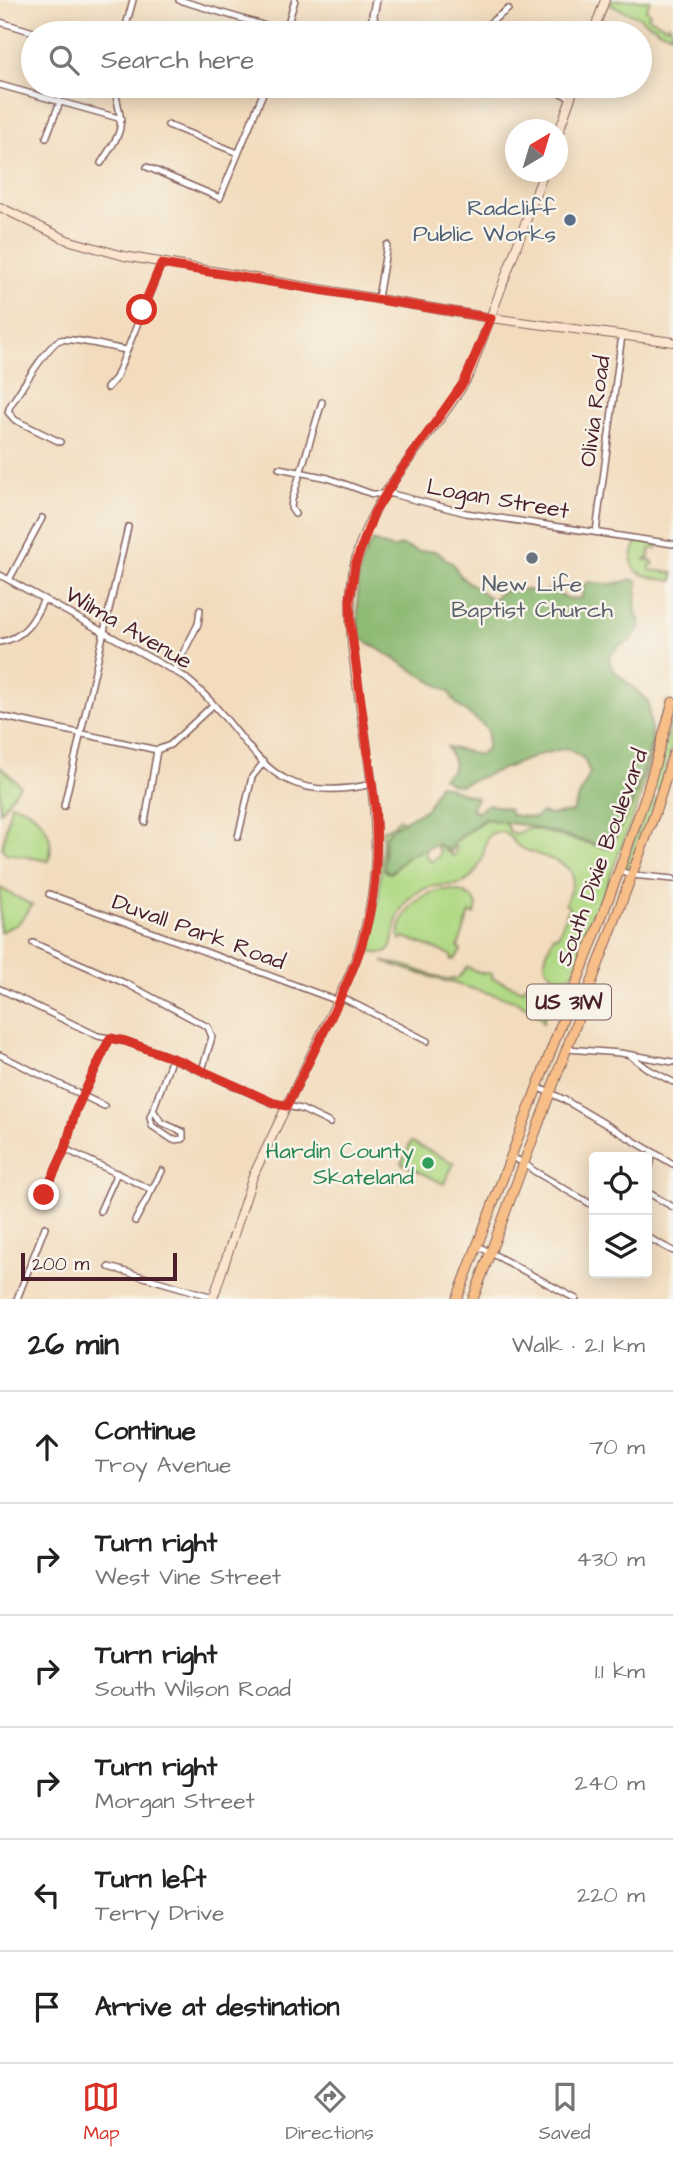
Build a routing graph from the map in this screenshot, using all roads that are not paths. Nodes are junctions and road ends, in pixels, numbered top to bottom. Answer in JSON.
{"nodes":[{"id":1,"x":133,"y":0,"type":"edge"},
{"id":2,"x":179,"y":0,"type":"edge"},
{"id":3,"x":295,"y":0,"type":"edge"},
{"id":4,"x":376,"y":0,"type":"edge"},
{"id":5,"x":606,"y":0,"type":"edge"},
{"id":6,"x":508,"y":9,"type":"dead end"},
{"id":7,"x":127,"y":21,"type":"edge"},
{"id":8,"x":249,"y":21,"type":"edge"},
{"id":9,"x":289,"y":21,"type":"edge"},
{"id":10,"x":374,"y":21,"type":"edge"},
{"id":11,"x":491,"y":21,"type":"edge"},
{"id":12,"x":598,"y":21,"type":"edge"},
{"id":13,"x":0,"y":22,"type":"edge"},
{"id":14,"x":21,"y":28,"type":"edge"},
{"id":15,"x":0,"y":85,"type":"edge"},
{"id":16,"x":21,"y":91,"type":"edge"},
{"id":17,"x":46,"y":98,"type":"edge"},
{"id":18,"x":117,"y":98,"type":"edge"},
{"id":19,"x":261,"y":98,"type":"edge"},
{"id":20,"x":570,"y":98,"type":"edge"},
{"id":21,"x":60,"y":102,"type":"junction"},
{"id":22,"x":122,"y":119,"type":"junction"},
{"id":23,"x":563,"y":119,"type":"edge"},
{"id":24,"x":168,"y":125,"type":"dead end"},
{"id":25,"x":46,"y":138,"type":"dead end"},
{"id":26,"x":238,"y":153,"type":"junction"},
{"id":27,"x":101,"y":163,"type":"dead end"},
{"id":28,"x":147,"y":167,"type":"dead end"},
{"id":29,"x":540,"y":182,"type":"edge"},
{"id":30,"x":0,"y":207,"type":"edge"},
{"id":31,"x":387,"y":245,"type":"dead end"},
{"id":32,"x":161,"y":264,"type":"junction"},
{"id":33,"x":378,"y":298,"type":"junction"},
{"id":34,"x":491,"y":318,"type":"junction"},
{"id":35,"x":622,"y":335,"type":"junction"},
{"id":36,"x":673,"y":342,"type":"edge"},
{"id":37,"x":126,"y":350,"type":"junction"},
{"id":38,"x":107,"y":388,"type":"dead end"},
{"id":39,"x":322,"y":402,"type":"dead end"},
{"id":40,"x":60,"y":442,"type":"dead end"},
{"id":41,"x":279,"y":468,"type":"dead end"},
{"id":42,"x":300,"y":472,"type":"junction"},
{"id":43,"x":384,"y":494,"type":"junction"},
{"id":44,"x":295,"y":514,"type":"dead end"},
{"id":45,"x":42,"y":518,"type":"dead end"},
{"id":46,"x":128,"y":527,"type":"dead end"},
{"id":47,"x":596,"y":533,"type":"junction"},
{"id":48,"x":673,"y":544,"type":"edge"},
{"id":49,"x":0,"y":575,"type":"edge"},
{"id":50,"x":9,"y":580,"type":"junction"},
{"id":51,"x":44,"y":599,"type":"junction"},
{"id":52,"x":200,"y":610,"type":"dead end"},
{"id":53,"x":104,"y":632,"type":"junction"},
{"id":54,"x":0,"y":642,"type":"edge"},
{"id":55,"x":174,"y":671,"type":"junction"},
{"id":56,"x":673,"y":702,"type":"edge"},
{"id":57,"x":213,"y":705,"type":"junction"},
{"id":58,"x":0,"y":716,"type":"edge"},
{"id":59,"x":82,"y":732,"type":"junction"},
{"id":60,"x":157,"y":750,"type":"junction"},
{"id":61,"x":673,"y":755,"type":"edge"},
{"id":62,"x":264,"y":762,"type":"junction"},
{"id":63,"x":372,"y":784,"type":"junction"},
{"id":64,"x":64,"y":806,"type":"dead end"},
{"id":65,"x":145,"y":822,"type":"dead end"},
{"id":66,"x":238,"y":837,"type":"dead end"},
{"id":67,"x":619,"y":871,"type":"junction"},
{"id":68,"x":632,"y":875,"type":"junction"},
{"id":69,"x":673,"y":879,"type":"edge"},
{"id":70,"x":49,"y":894,"type":"dead end"},
{"id":71,"x":33,"y":943,"type":"dead end"},
{"id":72,"x":0,"y":989,"type":"edge"},
{"id":73,"x":338,"y":1001,"type":"junction"},
{"id":74,"x":110,"y":1038,"type":"junction"},
{"id":75,"x":427,"y":1041,"type":"dead end"},
{"id":76,"x":552,"y":1048,"type":"junction"},
{"id":77,"x":566,"y":1051,"type":"junction"},
{"id":78,"x":0,"y":1055,"type":"edge"},
{"id":79,"x":630,"y":1055,"type":"junction"},
{"id":80,"x":172,"y":1058,"type":"junction"},
{"id":81,"x":673,"y":1062,"type":"edge"},
{"id":82,"x":202,"y":1070,"type":"junction"},
{"id":83,"x":673,"y":1082,"type":"edge"},
{"id":84,"x":537,"y":1087,"type":"junction"},
{"id":85,"x":551,"y":1093,"type":"junction"},
{"id":86,"x":83,"y":1096,"type":"junction"},
{"id":87,"x":104,"y":1106,"type":"dead end"},
{"id":88,"x":287,"y":1106,"type":"junction"},
{"id":89,"x":153,"y":1110,"type":"junction"},
{"id":90,"x":330,"y":1123,"type":"dead end"},
{"id":91,"x":65,"y":1149,"type":"junction"},
{"id":92,"x":653,"y":1152,"type":"junction"},
{"id":93,"x":511,"y":1157,"type":"junction"},
{"id":94,"x":652,"y":1157,"type":"edge"},
{"id":95,"x":524,"y":1163,"type":"junction"},
{"id":96,"x":673,"y":1164,"type":"edge"},
{"id":97,"x":162,"y":1171,"type":"dead end"},
{"id":98,"x":117,"y":1174,"type":"junction"},
{"id":99,"x":152,"y":1190,"type":"junction"},
{"id":100,"x":44,"y":1195,"type":"dead end"},
{"id":101,"x":652,"y":1195,"type":"edge"},
{"id":102,"x":589,"y":1203,"type":"edge"},
{"id":103,"x":673,"y":1207,"type":"edge"},
{"id":104,"x":100,"y":1211,"type":"dead end"},
{"id":105,"x":135,"y":1222,"type":"dead end"},
{"id":106,"x":45,"y":1227,"type":"dead end"},
{"id":107,"x":652,"y":1240,"type":"edge"},
{"id":108,"x":478,"y":1246,"type":"junction"},
{"id":109,"x":673,"y":1251,"type":"edge"},
{"id":110,"x":491,"y":1253,"type":"junction"},
{"id":111,"x":109,"y":1267,"type":"dead end"},
{"id":112,"x":213,"y":1298,"type":"edge"},
{"id":113,"x":17,"y":1299,"type":"edge"},
{"id":114,"x":457,"y":1299,"type":"edge"},
{"id":115,"x":473,"y":1299,"type":"edge"},
{"id":116,"x":576,"y":1299,"type":"edge"}],
"edges":[{"from":1,"to":7,"type":"street"},
{"from":2,"to":8,"type":"street"},
{"from":3,"to":9,"type":"street"},
{"from":4,"to":10,"type":"street"},
{"from":5,"to":12,"type":"main road"},
{"from":6,"to":11,"type":"street"},
{"from":13,"to":14,"type":"street"},
{"from":15,"to":16,"type":"street"},
{"from":17,"to":21,"type":"street"},
{"from":18,"to":22,"type":"street"},
{"from":19,"to":26,"type":"street"},
{"from":20,"to":23,"type":"main road"},
{"from":21,"to":22,"type":"street"},
{"from":21,"to":25,"type":"street"},
{"from":22,"to":27,"type":"street"},
{"from":24,"to":26,"type":"street"},
{"from":26,"to":28,"type":"street"},
{"from":29,"to":34,"type":"main road"},
{"from":30,"to":32,"type":"main road"},
{"from":31,"to":33,"type":"street"},
{"from":32,"to":33,"type":"main road"},
{"from":32,"to":37,"type":"street"},
{"from":33,"to":34,"type":"main road"},
{"from":34,"to":35,"type":"main road"},
{"from":34,"to":43,"type":"main road"},
{"from":35,"to":36,"type":"main road"},
{"from":35,"to":47,"type":"street","name":"Olivia Road"},
{"from":37,"to":38,"type":"street"},
{"from":37,"to":40,"type":"street"},
{"from":39,"to":42,"type":"street"},
{"from":41,"to":42,"type":"street","name":"Logan Street"},
{"from":42,"to":43,"type":"street","name":"Logan Street"},
{"from":42,"to":44,"type":"street"},
{"from":43,"to":47,"type":"street","name":"Logan Street"},
{"from":43,"to":63,"type":"main road"},
{"from":45,"to":50,"type":"street"},
{"from":46,"to":53,"type":"street"},
{"from":47,"to":48,"type":"street","name":"Logan Street"},
{"from":49,"to":50,"type":"street","name":"Wilma Avenue"},
{"from":50,"to":51,"type":"street","name":"Wilma Avenue"},
{"from":51,"to":53,"type":"street","name":"Wilma Avenue"},
{"from":51,"to":54,"type":"street"},
{"from":52,"to":55,"type":"street"},
{"from":53,"to":55,"type":"street","name":"Wilma Avenue"},
{"from":53,"to":59,"type":"street"},
{"from":55,"to":57,"type":"street","name":"Wilma Avenue"},
{"from":56,"to":67,"type":"highway","name":"South Dixie Boulevard","number":"US 31W"},
{"from":57,"to":60,"type":"street"},
{"from":57,"to":62,"type":"street","name":"Wilma Avenue"},
{"from":58,"to":59,"type":"street"},
{"from":59,"to":60,"type":"street"},
{"from":59,"to":64,"type":"street"},
{"from":60,"to":65,"type":"street"},
{"from":61,"to":68,"type":"highway","name":"South Dixie Boulevard","number":"US 31W"},
{"from":62,"to":63,"type":"street","name":"Wilma Avenue"},
{"from":62,"to":66,"type":"street"},
{"from":63,"to":73,"type":"main road"},
{"from":67,"to":68,"type":"street"},
{"from":67,"to":76,"type":"highway","name":"South Dixie Boulevard","number":"US 31W"},
{"from":68,"to":69,"type":"street"},
{"from":68,"to":77,"type":"highway","name":"South Dixie Boulevard","number":"US 31W"},
{"from":70,"to":73,"type":"street","name":"Duvall Park Road"},
{"from":71,"to":82,"type":"street"},
{"from":72,"to":74,"type":"street"},
{"from":73,"to":75,"type":"street","name":"Duvall Park Road"},
{"from":73,"to":88,"type":"main road"},
{"from":74,"to":80,"type":"street"},
{"from":74,"to":86,"type":"street"},
{"from":76,"to":77,"type":"street"},
{"from":76,"to":84,"type":"highway","name":"South Dixie Boulevard","number":"US 31W"},
{"from":77,"to":79,"type":"street"},
{"from":77,"to":85,"type":"highway","name":"South Dixie Boulevard","number":"US 31W"},
{"from":78,"to":86,"type":"street"},
{"from":79,"to":81,"type":"street"},
{"from":79,"to":83,"type":"street"},
{"from":80,"to":82,"type":"street"},
{"from":80,"to":89,"type":"street"},
{"from":82,"to":88,"type":"street"},
{"from":84,"to":85,"type":"street"},
{"from":84,"to":93,"type":"highway","name":"South Dixie Boulevard","number":"US 31W"},
{"from":85,"to":92,"type":"street"},
{"from":85,"to":95,"type":"highway","name":"South Dixie Boulevard","number":"US 31W"},
{"from":86,"to":87,"type":"street"},
{"from":86,"to":91,"type":"street"},
{"from":88,"to":90,"type":"street"},
{"from":88,"to":112,"type":"main road"},
{"from":89,"to":89,"type":"street"},
{"from":91,"to":98,"type":"street"},
{"from":91,"to":100,"type":"street"},
{"from":92,"to":94,"type":"street"},
{"from":92,"to":96,"type":"street"},
{"from":93,"to":95,"type":"street"},
{"from":93,"to":108,"type":"highway","name":"South Dixie Boulevard","number":"US 31W"},
{"from":95,"to":102,"type":"street"},
{"from":95,"to":110,"type":"highway","name":"South Dixie Boulevard","number":"US 31W"},
{"from":97,"to":99,"type":"street"},
{"from":98,"to":99,"type":"street"},
{"from":98,"to":104,"type":"street"},
{"from":99,"to":105,"type":"street"},
{"from":101,"to":103,"type":"street"},
{"from":106,"to":113,"type":"street"},
{"from":107,"to":109,"type":"street"},
{"from":108,"to":110,"type":"street"},
{"from":108,"to":114,"type":"highway","name":"South Dixie Boulevard","number":"US 31W"},
{"from":110,"to":115,"type":"highway","name":"South Dixie Boulevard","number":"US 31W"},
{"from":110,"to":116,"type":"street"},
{"from":111,"to":112,"type":"street"}]}
